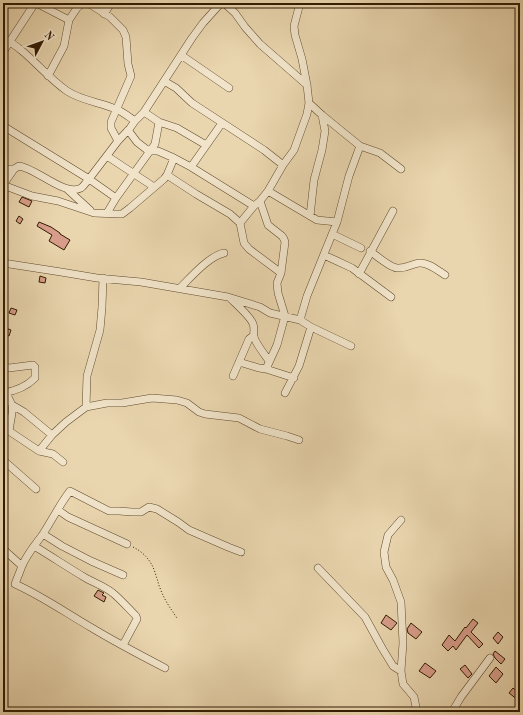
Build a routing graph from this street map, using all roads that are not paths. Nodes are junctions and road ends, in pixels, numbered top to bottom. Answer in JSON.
{"nodes":[{"id":1,"x":35,"y":3,"type":"edge"},
{"id":2,"x":83,"y":3,"type":"edge"},
{"id":3,"x":88,"y":3,"type":"edge"},
{"id":4,"x":111,"y":3,"type":"edge"},
{"id":5,"x":223,"y":3,"type":"edge"},
{"id":6,"x":300,"y":3,"type":"edge"},
{"id":7,"x":104,"y":14,"type":"junction"},
{"id":8,"x":69,"y":20,"type":"junction"},
{"id":9,"x":6,"y":40,"type":"edge"},
{"id":10,"x":3,"y":52,"type":"edge"},
{"id":11,"x":181,"y":55,"type":"junction"},
{"id":12,"x":48,"y":76,"type":"junction"},
{"id":13,"x":164,"y":81,"type":"junction"},
{"id":14,"x":307,"y":86,"type":"junction"},
{"id":15,"x":229,"y":88,"type":"dead end"},
{"id":16,"x":309,"y":103,"type":"junction"},
{"id":17,"x":116,"y":110,"type":"junction"},
{"id":18,"x":144,"y":112,"type":"junction"},
{"id":19,"x":322,"y":115,"type":"junction"},
{"id":20,"x":135,"y":121,"type":"junction"},
{"id":21,"x":159,"y":122,"type":"junction"},
{"id":22,"x":222,"y":123,"type":"junction"},
{"id":23,"x":3,"y":126,"type":"edge"},
{"id":24,"x":128,"y":130,"type":"junction"},
{"id":25,"x":118,"y":141,"type":"junction"},
{"id":26,"x":206,"y":145,"type":"junction"},
{"id":27,"x":360,"y":146,"type":"junction"},
{"id":28,"x":150,"y":151,"type":"junction"},
{"id":29,"x":107,"y":156,"type":"junction"},
{"id":30,"x":174,"y":158,"type":"junction"},
{"id":31,"x":283,"y":165,"type":"junction"},
{"id":32,"x":191,"y":167,"type":"junction"},
{"id":33,"x":3,"y":169,"type":"edge"},
{"id":34,"x":14,"y":169,"type":"junction"},
{"id":35,"x":401,"y":169,"type":"dead end"},
{"id":36,"x":133,"y":173,"type":"junction"},
{"id":37,"x":167,"y":175,"type":"junction"},
{"id":38,"x":4,"y":178,"type":"edge"},
{"id":39,"x":89,"y":179,"type":"junction"},
{"id":40,"x":154,"y":187,"type":"junction"},
{"id":41,"x":66,"y":189,"type":"junction"},
{"id":42,"x":268,"y":191,"type":"junction"},
{"id":43,"x":116,"y":198,"type":"junction"},
{"id":44,"x":260,"y":201,"type":"junction"},
{"id":45,"x":254,"y":206,"type":"junction"},
{"id":46,"x":393,"y":211,"type":"dead end"},
{"id":47,"x":94,"y":213,"type":"junction"},
{"id":48,"x":107,"y":213,"type":"junction"},
{"id":49,"x":310,"y":216,"type":"junction"},
{"id":50,"x":338,"y":222,"type":"junction"},
{"id":51,"x":240,"y":223,"type":"junction"},
{"id":52,"x":332,"y":234,"type":"junction"},
{"id":53,"x":361,"y":248,"type":"dead end"},
{"id":54,"x":370,"y":252,"type":"junction"},
{"id":55,"x":224,"y":253,"type":"dead end"},
{"id":56,"x":324,"y":255,"type":"junction"},
{"id":57,"x":3,"y":263,"type":"edge"},
{"id":58,"x":281,"y":273,"type":"junction"},
{"id":59,"x":359,"y":274,"type":"junction"},
{"id":60,"x":445,"y":275,"type":"dead end"},
{"id":61,"x":103,"y":278,"type":"junction"},
{"id":62,"x":180,"y":288,"type":"junction"},
{"id":63,"x":228,"y":297,"type":"junction"},
{"id":64,"x":391,"y":297,"type":"dead end"},
{"id":65,"x":285,"y":316,"type":"junction"},
{"id":66,"x":300,"y":320,"type":"junction"},
{"id":67,"x":311,"y":326,"type":"junction"},
{"id":68,"x":253,"y":336,"type":"junction"},
{"id":69,"x":352,"y":346,"type":"dead end"},
{"id":70,"x":269,"y":361,"type":"junction"},
{"id":71,"x":239,"y":362,"type":"junction"},
{"id":72,"x":3,"y":366,"type":"edge"},
{"id":73,"x":266,"y":369,"type":"junction"},
{"id":74,"x":233,"y":376,"type":"dead end"},
{"id":75,"x":294,"y":378,"type":"junction"},
{"id":76,"x":4,"y":393,"type":"edge"},
{"id":77,"x":285,"y":394,"type":"dead end"},
{"id":78,"x":12,"y":404,"type":"junction"},
{"id":79,"x":86,"y":407,"type":"junction"},
{"id":80,"x":6,"y":429,"type":"edge"},
{"id":81,"x":52,"y":435,"type":"junction"},
{"id":82,"x":299,"y":440,"type":"dead end"},
{"id":83,"x":39,"y":451,"type":"junction"},
{"id":84,"x":3,"y":460,"type":"edge"},
{"id":85,"x":63,"y":462,"type":"dead end"},
{"id":86,"x":36,"y":489,"type":"dead end"},
{"id":87,"x":58,"y":510,"type":"junction"},
{"id":88,"x":401,"y":520,"type":"dead end"},
{"id":89,"x":43,"y":534,"type":"junction"},
{"id":90,"x":127,"y":544,"type":"road end"},
{"id":91,"x":34,"y":546,"type":"junction"},
{"id":92,"x":3,"y":549,"type":"edge"},
{"id":93,"x":241,"y":552,"type":"dead end"},
{"id":94,"x":22,"y":566,"type":"junction"},
{"id":95,"x":318,"y":568,"type":"dead end"},
{"id":96,"x":123,"y":575,"type":"dead end"},
{"id":97,"x":123,"y":645,"type":"junction"},
{"id":98,"x":490,"y":658,"type":"dead end"},
{"id":99,"x":165,"y":668,"type":"dead end"},
{"id":100,"x":401,"y":671,"type":"junction"},
{"id":101,"x":454,"y":710,"type":"edge"},
{"id":102,"x":418,"y":712,"type":"edge"}],
"edges":[{"from":1,"to":8,"type":"street"},
{"from":1,"to":9,"type":"street"},
{"from":2,"to":8,"type":"street"},
{"from":3,"to":7,"type":"street"},
{"from":4,"to":7,"type":"street"},
{"from":5,"to":11,"type":"street"},
{"from":5,"to":14,"type":"street"},
{"from":6,"to":14,"type":"street"},
{"from":7,"to":17,"type":"street"},
{"from":8,"to":12,"type":"street"},
{"from":9,"to":10,"type":"street"},
{"from":9,"to":12,"type":"street"},
{"from":11,"to":13,"type":"street"},
{"from":11,"to":15,"type":"street"},
{"from":12,"to":17,"type":"street"},
{"from":13,"to":18,"type":"street"},
{"from":13,"to":22,"type":"street"},
{"from":14,"to":16,"type":"street"},
{"from":16,"to":19,"type":"street"},
{"from":16,"to":31,"type":"street"},
{"from":17,"to":20,"type":"street"},
{"from":17,"to":25,"type":"street"},
{"from":18,"to":20,"type":"street"},
{"from":18,"to":21,"type":"street"},
{"from":19,"to":27,"type":"street"},
{"from":19,"to":49,"type":"street"},
{"from":20,"to":24,"type":"street"},
{"from":21,"to":26,"type":"street"},
{"from":21,"to":28,"type":"street"},
{"from":22,"to":26,"type":"street"},
{"from":22,"to":31,"type":"street"},
{"from":23,"to":39,"type":"street"},
{"from":24,"to":25,"type":"street"},
{"from":24,"to":28,"type":"street"},
{"from":25,"to":29,"type":"street"},
{"from":26,"to":32,"type":"street"},
{"from":27,"to":35,"type":"street"},
{"from":27,"to":50,"type":"street"},
{"from":28,"to":30,"type":"street"},
{"from":28,"to":36,"type":"street"},
{"from":29,"to":36,"type":"street"},
{"from":29,"to":39,"type":"street"},
{"from":30,"to":32,"type":"street"},
{"from":30,"to":37,"type":"street"},
{"from":31,"to":42,"type":"street"},
{"from":32,"to":45,"type":"street"},
{"from":33,"to":34,"type":"street"},
{"from":34,"to":38,"type":"street"},
{"from":34,"to":41,"type":"street"},
{"from":36,"to":40,"type":"street"},
{"from":36,"to":43,"type":"street"},
{"from":37,"to":40,"type":"street"},
{"from":37,"to":51,"type":"street"},
{"from":38,"to":47,"type":"street"},
{"from":39,"to":41,"type":"street"},
{"from":39,"to":43,"type":"street"},
{"from":40,"to":48,"type":"street"},
{"from":41,"to":47,"type":"street"},
{"from":42,"to":44,"type":"street"},
{"from":42,"to":49,"type":"street"},
{"from":43,"to":48,"type":"street"},
{"from":44,"to":45,"type":"street"},
{"from":44,"to":58,"type":"street"},
{"from":45,"to":51,"type":"street"},
{"from":46,"to":54,"type":"street"},
{"from":47,"to":48,"type":"street"},
{"from":49,"to":50,"type":"street"},
{"from":50,"to":52,"type":"street"},
{"from":51,"to":58,"type":"street"},
{"from":52,"to":53,"type":"street"},
{"from":52,"to":56,"type":"street"},
{"from":54,"to":59,"type":"street"},
{"from":54,"to":60,"type":"street"},
{"from":55,"to":62,"type":"street"},
{"from":56,"to":59,"type":"street"},
{"from":56,"to":66,"type":"street"},
{"from":57,"to":61,"type":"street"},
{"from":58,"to":65,"type":"street"},
{"from":59,"to":64,"type":"street"},
{"from":61,"to":62,"type":"street"},
{"from":61,"to":79,"type":"street"},
{"from":62,"to":63,"type":"street"},
{"from":63,"to":65,"type":"street"},
{"from":63,"to":68,"type":"street"},
{"from":65,"to":66,"type":"street"},
{"from":65,"to":70,"type":"street"},
{"from":66,"to":67,"type":"street"},
{"from":67,"to":69,"type":"street"},
{"from":67,"to":75,"type":"street"},
{"from":68,"to":70,"type":"street"},
{"from":68,"to":71,"type":"street"},
{"from":70,"to":73,"type":"street"},
{"from":71,"to":73,"type":"street"},
{"from":71,"to":74,"type":"street"},
{"from":72,"to":76,"type":"street"},
{"from":73,"to":75,"type":"street"},
{"from":75,"to":77,"type":"street"},
{"from":76,"to":78,"type":"street"},
{"from":78,"to":80,"type":"street"},
{"from":78,"to":81,"type":"street"},
{"from":79,"to":81,"type":"street"},
{"from":79,"to":82,"type":"street"},
{"from":80,"to":83,"type":"street"},
{"from":81,"to":83,"type":"street"},
{"from":83,"to":85,"type":"street"},
{"from":84,"to":86,"type":"street"},
{"from":87,"to":89,"type":"street"},
{"from":87,"to":90,"type":"street"},
{"from":87,"to":93,"type":"street"},
{"from":88,"to":100,"type":"street"},
{"from":89,"to":91,"type":"street"},
{"from":89,"to":96,"type":"street"},
{"from":91,"to":94,"type":"street"},
{"from":91,"to":97,"type":"street"},
{"from":92,"to":94,"type":"street"},
{"from":94,"to":97,"type":"street"},
{"from":95,"to":100,"type":"street"},
{"from":97,"to":99,"type":"street"},
{"from":98,"to":101,"type":"street"},
{"from":100,"to":102,"type":"street"}]}
